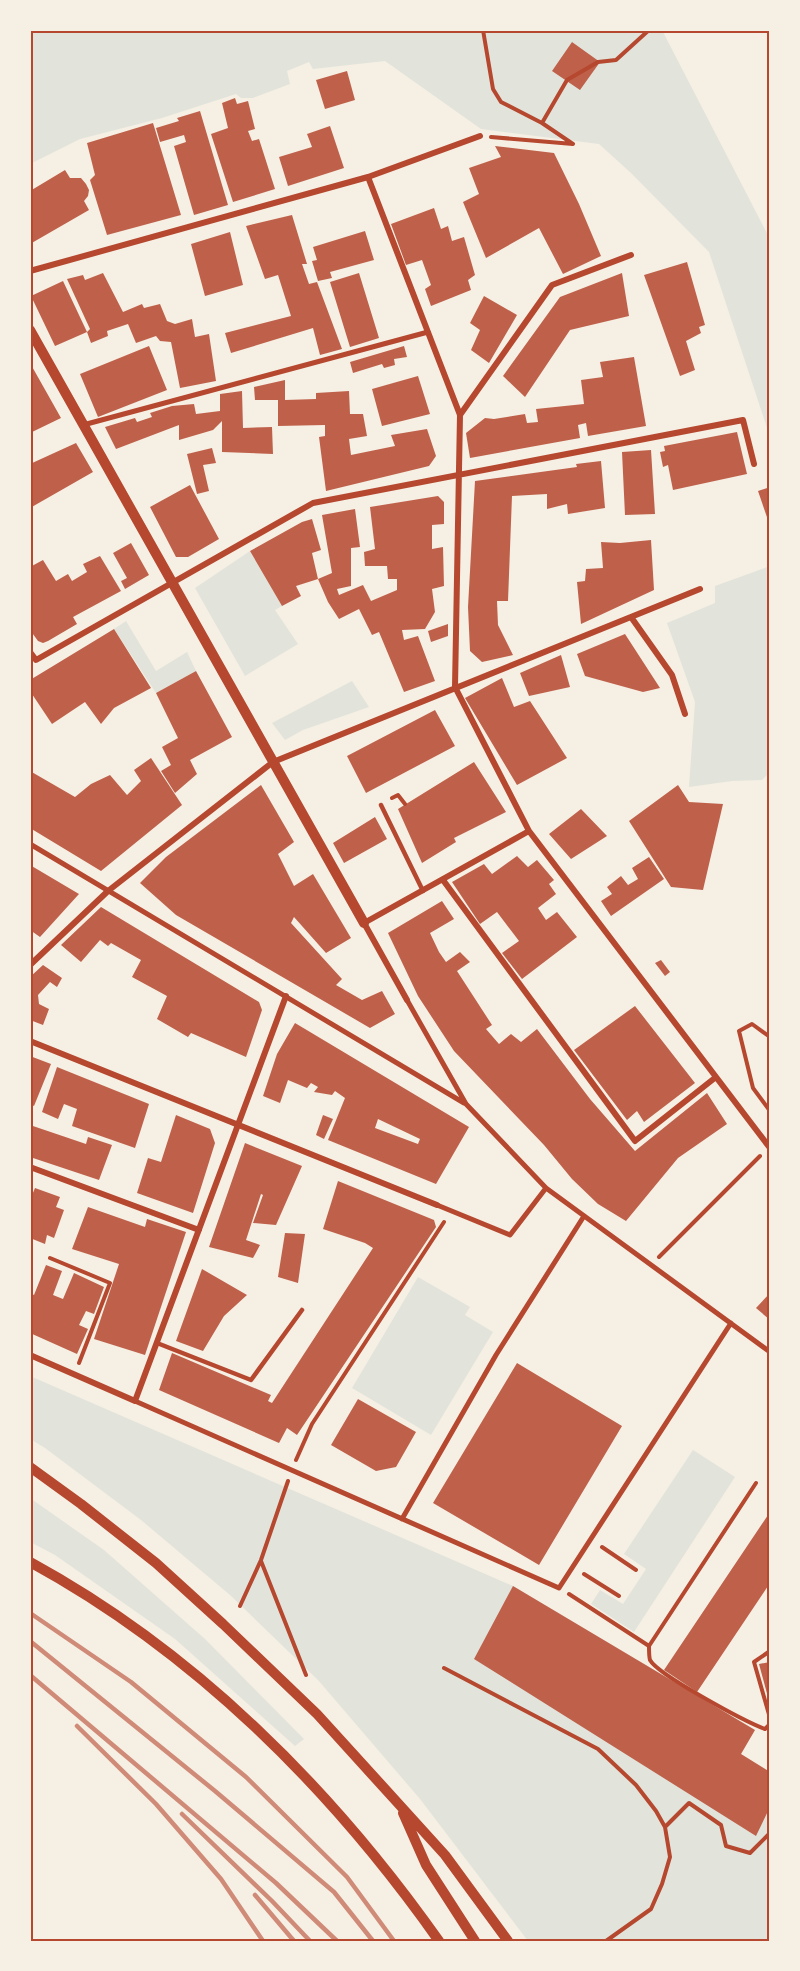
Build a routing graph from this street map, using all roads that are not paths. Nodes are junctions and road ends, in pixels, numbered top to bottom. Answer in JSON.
{"nodes":[{"id":1,"x":480,"y":136,"type":"road end"},
{"id":2,"x":368,"y":177,"type":"junction"},
{"id":3,"x":631,"y":255,"type":"dead end"},
{"id":4,"x":30,"y":272,"type":"edge"},
{"id":5,"x":30,"y":330,"type":"edge"},
{"id":6,"x":428,"y":332,"type":"junction"},
{"id":7,"x":460,"y":415,"type":"junction"},
{"id":8,"x":83,"y":425,"type":"junction"},
{"id":9,"x":754,"y":464,"type":"dead end"},
{"id":10,"x":459,"y":475,"type":"junction"},
{"id":11,"x":172,"y":582,"type":"junction"},
{"id":12,"x":700,"y":589,"type":"dead end"},
{"id":13,"x":631,"y":617,"type":"junction"},
{"id":14,"x":30,"y":652,"type":"edge"},
{"id":15,"x":33,"y":662,"type":"edge"},
{"id":16,"x":455,"y":687,"type":"junction"},
{"id":17,"x":685,"y":714,"type":"dead end"},
{"id":18,"x":273,"y":762,"type":"junction"},
{"id":19,"x":381,"y":805,"type":"dead end"},
{"id":20,"x":530,"y":831,"type":"junction"},
{"id":21,"x":30,"y":844,"type":"edge"},
{"id":22,"x":443,"y":880,"type":"junction"},
{"id":23,"x":108,"y":891,"type":"junction"},
{"id":24,"x":423,"y":891,"type":"junction"},
{"id":25,"x":364,"y":923,"type":"junction"},
{"id":26,"x":30,"y":965,"type":"edge"},
{"id":27,"x":286,"y":996,"type":"junction"},
{"id":28,"x":407,"y":1000,"type":"joint"},
{"id":29,"x":30,"y":1041,"type":"edge"},
{"id":30,"x":716,"y":1077,"type":"junction"},
{"id":31,"x":466,"y":1104,"type":"junction"},
{"id":32,"x":238,"y":1125,"type":"junction"},
{"id":33,"x":769,"y":1148,"type":"edge"},
{"id":34,"x":30,"y":1167,"type":"edge"},
{"id":35,"x":546,"y":1188,"type":"junction"},
{"id":36,"x":437,"y":1205,"type":"joint"},
{"id":37,"x":584,"y":1216,"type":"junction"},
{"id":38,"x":199,"y":1230,"type":"junction"},
{"id":39,"x":302,"y":1310,"type":"dead end"},
{"id":40,"x":731,"y":1323,"type":"junction"},
{"id":41,"x":157,"y":1343,"type":"junction"},
{"id":42,"x":770,"y":1352,"type":"edge"},
{"id":43,"x":30,"y":1355,"type":"edge"},
{"id":44,"x":135,"y":1401,"type":"junction"},
{"id":45,"x":30,"y":1467,"type":"edge"},
{"id":46,"x":402,"y":1519,"type":"junction"},
{"id":47,"x":30,"y":1562,"type":"edge"},
{"id":48,"x":399,"y":1804,"type":"junction"},
{"id":49,"x":439,"y":1941,"type":"edge"},
{"id":50,"x":475,"y":1941,"type":"edge"},
{"id":51,"x":508,"y":1941,"type":"edge"}],
"edges":[{"from":1,"to":2,"type":"street"},
{"from":2,"to":4,"type":"street"},
{"from":2,"to":6,"type":"street"},
{"from":3,"to":7,"type":"street"},
{"from":5,"to":8,"type":"street"},
{"from":6,"to":7,"type":"street"},
{"from":6,"to":8,"type":"street"},
{"from":7,"to":10,"type":"street"},
{"from":8,"to":11,"type":"street"},
{"from":9,"to":10,"type":"street"},
{"from":10,"to":11,"type":"street"},
{"from":10,"to":16,"type":"street"},
{"from":11,"to":15,"type":"street"},
{"from":11,"to":18,"type":"street"},
{"from":12,"to":13,"type":"street"},
{"from":13,"to":16,"type":"street"},
{"from":13,"to":17,"type":"street"},
{"from":14,"to":15,"type":"street"},
{"from":16,"to":18,"type":"street"},
{"from":16,"to":20,"type":"street"},
{"from":18,"to":23,"type":"street"},
{"from":18,"to":25,"type":"street"},
{"from":19,"to":24,"type":"lane"},
{"from":20,"to":22,"type":"street"},
{"from":20,"to":30,"type":"street"},
{"from":21,"to":23,"type":"street"},
{"from":22,"to":24,"type":"street"},
{"from":22,"to":30,"type":"street"},
{"from":23,"to":26,"type":"street"},
{"from":23,"to":27,"type":"street"},
{"from":24,"to":25,"type":"street"},
{"from":25,"to":28,"type":"street"},
{"from":27,"to":31,"type":"street"},
{"from":27,"to":32,"type":"street"},
{"from":28,"to":31,"type":"street"},
{"from":29,"to":32,"type":"street"},
{"from":30,"to":33,"type":"street"},
{"from":31,"to":35,"type":"street"},
{"from":32,"to":36,"type":"street"},
{"from":32,"to":38,"type":"street"},
{"from":34,"to":38,"type":"street"},
{"from":35,"to":36,"type":"street"},
{"from":35,"to":37,"type":"street"},
{"from":37,"to":40,"type":"street"},
{"from":37,"to":46,"type":"street"},
{"from":38,"to":41,"type":"street"},
{"from":39,"to":41,"type":"lane"},
{"from":40,"to":42,"type":"street"},
{"from":40,"to":46,"type":"street"},
{"from":41,"to":44,"type":"street"},
{"from":43,"to":44,"type":"street"},
{"from":44,"to":46,"type":"street"},
{"from":45,"to":48,"type":"street"},
{"from":47,"to":49,"type":"street"},
{"from":48,"to":50,"type":"street"},
{"from":48,"to":51,"type":"street"}]}
